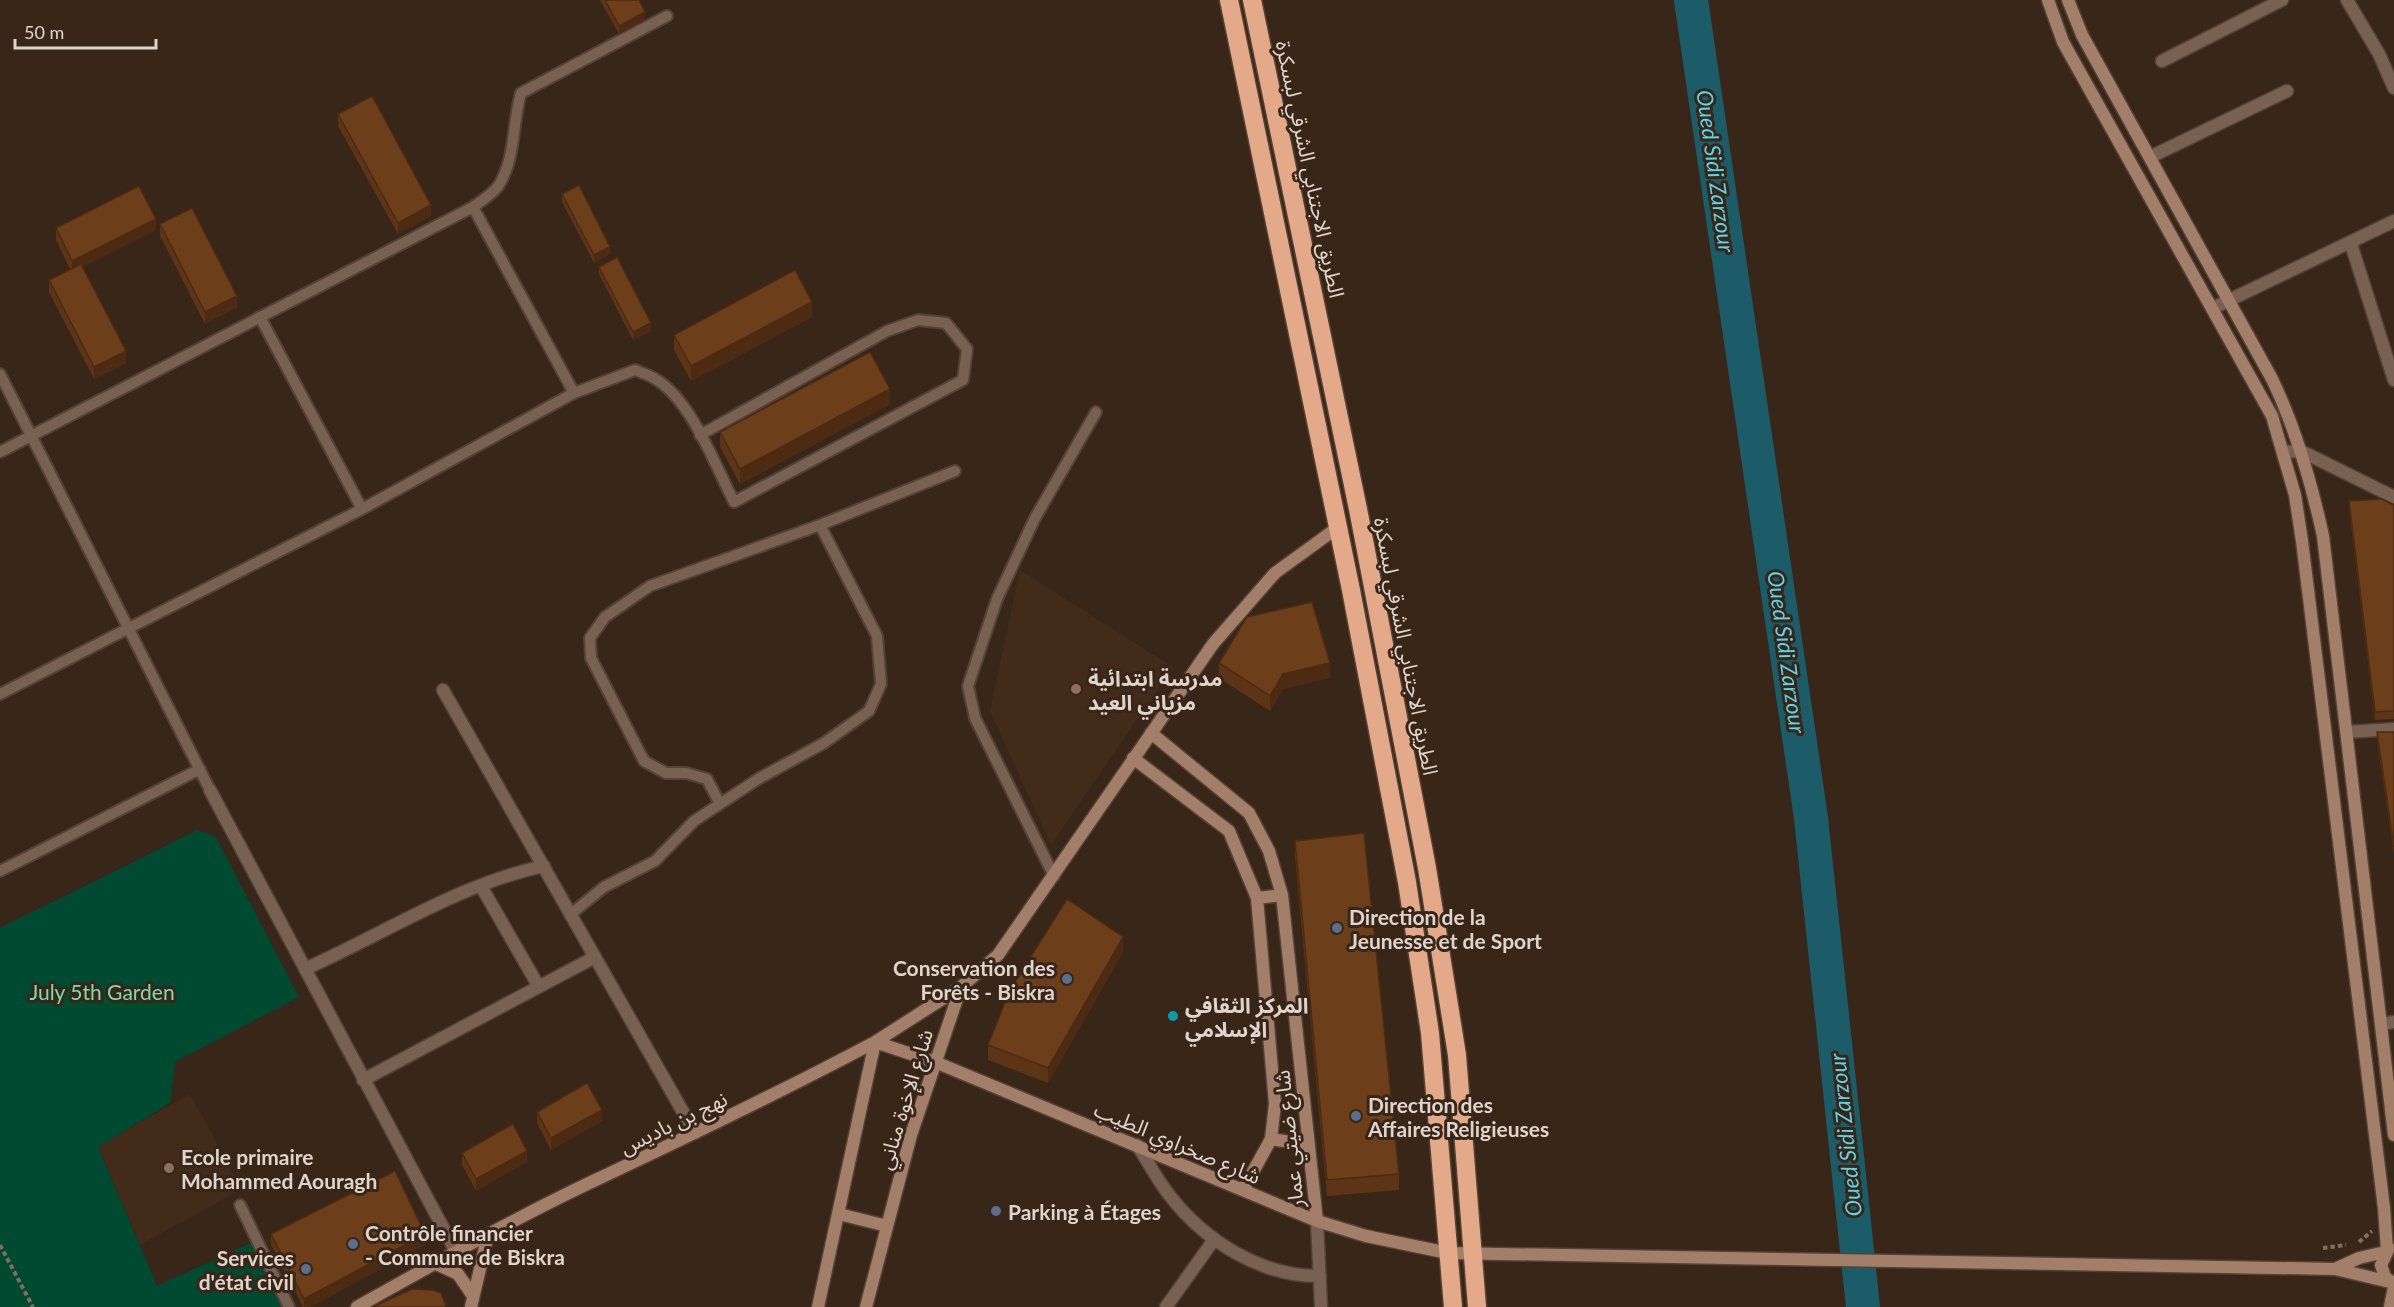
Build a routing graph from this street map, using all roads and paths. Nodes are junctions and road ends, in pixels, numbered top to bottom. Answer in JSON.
{"nodes":[{"id":1,"x":1229,"y":0,"type":"edge"},
{"id":2,"x":1252,"y":0,"type":"edge"},
{"id":3,"x":2048,"y":0,"type":"edge"},
{"id":4,"x":2068,"y":0,"type":"edge"},
{"id":5,"x":2282,"y":0,"type":"edge"},
{"id":6,"x":2347,"y":0,"type":"edge"},
{"id":7,"x":667,"y":16,"type":"dead end"},
{"id":8,"x":2162,"y":61,"type":"dead end"},
{"id":9,"x":2394,"y":87,"type":"edge"},
{"id":10,"x":2287,"y":91,"type":"dead end"},
{"id":11,"x":2150,"y":157,"type":"junction"},
{"id":12,"x":473,"y":207,"type":"junction"},
{"id":13,"x":2394,"y":221,"type":"edge"},
{"id":14,"x":2351,"y":244,"type":"junction"},
{"id":15,"x":2229,"y":301,"type":"junction"},
{"id":16,"x":2213,"y":308,"type":"junction"},
{"id":17,"x":260,"y":317,"type":"junction"},
{"id":18,"x":0,"y":374,"type":"edge"},
{"id":19,"x":2394,"y":380,"type":"edge"},
{"id":20,"x":574,"y":393,"type":"junction"},
{"id":21,"x":1096,"y":412,"type":"dead end"},
{"id":22,"x":700,"y":435,"type":"junction"},
{"id":23,"x":32,"y":436,"type":"junction"},
{"id":24,"x":0,"y":452,"type":"edge"},
{"id":25,"x":2284,"y":452,"type":"junction"},
{"id":26,"x":2301,"y":452,"type":"junction"},
{"id":27,"x":955,"y":471,"type":"dead end"},
{"id":28,"x":2394,"y":497,"type":"edge"},
{"id":29,"x":362,"y":509,"type":"junction"},
{"id":30,"x":820,"y":525,"type":"junction"},
{"id":31,"x":1337,"y":528,"type":"junction"},
{"id":32,"x":128,"y":630,"type":"junction"},
{"id":33,"x":443,"y":690,"type":"dead end"},
{"id":34,"x":0,"y":694,"type":"edge"},
{"id":35,"x":2394,"y":729,"type":"edge"},
{"id":36,"x":2347,"y":732,"type":"junction"},
{"id":37,"x":1151,"y":733,"type":"junction"},
{"id":38,"x":1133,"y":758,"type":"junction"},
{"id":39,"x":200,"y":769,"type":"junction"},
{"id":40,"x":210,"y":789,"type":"joint"},
{"id":41,"x":720,"y":804,"type":"junction"},
{"id":42,"x":544,"y":866,"type":"junction"},
{"id":43,"x":0,"y":871,"type":"edge"},
{"id":44,"x":1054,"y":876,"type":"junction"},
{"id":45,"x":481,"y":886,"type":"junction"},
{"id":46,"x":1282,"y":895,"type":"junction"},
{"id":47,"x":1257,"y":898,"type":"junction"},
{"id":48,"x":571,"y":914,"type":"junction"},
{"id":49,"x":595,"y":957,"type":"junction"},
{"id":50,"x":305,"y":969,"type":"junction"},
{"id":51,"x":539,"y":987,"type":"junction"},
{"id":52,"x":961,"y":987,"type":"junction"},
{"id":53,"x":2388,"y":1023,"type":"edge"},
{"id":54,"x":875,"y":1042,"type":"junction"},
{"id":55,"x":935,"y":1062,"type":"junction"},
{"id":56,"x":363,"y":1080,"type":"junction"},
{"id":57,"x":2391,"y":1089,"type":"edge"},
{"id":58,"x":695,"y":1133,"type":"junction"},
{"id":59,"x":2394,"y":1135,"type":"edge"},
{"id":60,"x":1271,"y":1139,"type":"junction"},
{"id":61,"x":1137,"y":1144,"type":"junction"},
{"id":62,"x":1308,"y":1145,"type":"junction"},
{"id":63,"x":1243,"y":1190,"type":"junction"},
{"id":64,"x":240,"y":1204,"type":"dead end"},
{"id":65,"x":839,"y":1214,"type":"junction"},
{"id":66,"x":1317,"y":1221,"type":"junction"},
{"id":67,"x":887,"y":1226,"type":"junction"},
{"id":68,"x":2376,"y":1227,"type":"dead end"},
{"id":69,"x":488,"y":1235,"type":"junction"},
{"id":70,"x":1213,"y":1240,"type":"junction"},
{"id":71,"x":0,"y":1245,"type":"edge"},
{"id":72,"x":2323,"y":1248,"type":"dead end"},
{"id":73,"x":2389,"y":1249,"type":"edge"},
{"id":74,"x":456,"y":1252,"type":"junction"},
{"id":75,"x":1448,"y":1253,"type":"junction"},
{"id":76,"x":1473,"y":1255,"type":"junction"},
{"id":77,"x":434,"y":1263,"type":"junction"},
{"id":78,"x":2335,"y":1269,"type":"junction"},
{"id":79,"x":1320,"y":1276,"type":"junction"},
{"id":80,"x":2393,"y":1284,"type":"edge"},
{"id":81,"x":472,"y":1301,"type":"edge"},
{"id":82,"x":33,"y":1307,"type":"edge"},
{"id":83,"x":289,"y":1307,"type":"edge"},
{"id":84,"x":357,"y":1307,"type":"edge"},
{"id":85,"x":818,"y":1307,"type":"edge"},
{"id":86,"x":866,"y":1307,"type":"edge"},
{"id":87,"x":1166,"y":1307,"type":"edge"},
{"id":88,"x":1321,"y":1307,"type":"edge"},
{"id":89,"x":1453,"y":1307,"type":"edge"},
{"id":90,"x":1477,"y":1307,"type":"edge"},
{"id":91,"x":2390,"y":1307,"type":"edge"}],
"edges":[{"from":1,"to":31,"type":"highway","name":"الطريق الاجتنابي الشرقي لبسكرة"},
{"from":2,"to":76,"type":"highway","name":"الطريق الاجتنابي الشرقي لبسكرة"},
{"from":3,"to":16,"type":"main road"},
{"from":4,"to":11,"type":"main road"},
{"from":5,"to":8,"type":"street"},
{"from":6,"to":9,"type":"street"},
{"from":7,"to":12,"type":"lane"},
{"from":10,"to":11,"type":"street"},
{"from":11,"to":15,"type":"main road"},
{"from":12,"to":17,"type":"lane"},
{"from":12,"to":20,"type":"lane"},
{"from":13,"to":14,"type":"street"},
{"from":14,"to":15,"type":"street"},
{"from":14,"to":19,"type":"street"},
{"from":15,"to":16,"type":"street"},
{"from":15,"to":26,"type":"main road"},
{"from":16,"to":25,"type":"main road"},
{"from":17,"to":23,"type":"lane"},
{"from":17,"to":29,"type":"lane"},
{"from":18,"to":23,"type":"lane"},
{"from":20,"to":22,"type":"lane"},
{"from":20,"to":29,"type":"lane"},
{"from":21,"to":44,"type":"lane"},
{"from":22,"to":22,"type":"lane"},
{"from":23,"to":24,"type":"lane"},
{"from":23,"to":32,"type":"lane"},
{"from":25,"to":26,"type":"street"},
{"from":25,"to":73,"type":"main road"},
{"from":26,"to":28,"type":"street"},
{"from":26,"to":36,"type":"main road"},
{"from":27,"to":30,"type":"lane"},
{"from":29,"to":32,"type":"lane"},
{"from":30,"to":41,"type":"lane"},
{"from":30,"to":41,"type":"lane"},
{"from":31,"to":37,"type":"main road"},
{"from":31,"to":75,"type":"highway","name":"الطريق الاجتنابي الشرقي لبسكرة"},
{"from":32,"to":34,"type":"lane"},
{"from":32,"to":39,"type":"lane"},
{"from":33,"to":42,"type":"street"},
{"from":35,"to":36,"type":"street"},
{"from":36,"to":53,"type":"main road"},
{"from":37,"to":38,"type":"main road"},
{"from":37,"to":46,"type":"main road","name":"شارع ضيتي عمار"},
{"from":38,"to":44,"type":"main road"},
{"from":38,"to":47,"type":"main road"},
{"from":39,"to":40,"type":"lane"},
{"from":39,"to":43,"type":"lane"},
{"from":40,"to":50,"type":"street"},
{"from":41,"to":48,"type":"lane"},
{"from":42,"to":45,"type":"street"},
{"from":42,"to":48,"type":"street"},
{"from":44,"to":52,"type":"main road"},
{"from":45,"to":50,"type":"street"},
{"from":45,"to":51,"type":"street"},
{"from":46,"to":47,"type":"main road"},
{"from":46,"to":62,"type":"main road","name":"شارع ضيتي عمار"},
{"from":47,"to":60,"type":"main road"},
{"from":48,"to":49,"type":"street"},
{"from":49,"to":51,"type":"street"},
{"from":49,"to":58,"type":"street"},
{"from":50,"to":56,"type":"street"},
{"from":51,"to":56,"type":"street"},
{"from":52,"to":54,"type":"main road","name":"شارع الإخوة مناني"},
{"from":52,"to":55,"type":"main road","name":"شارع الإخوة مناني"},
{"from":53,"to":57,"type":"main road"},
{"from":54,"to":55,"type":"main road","name":"شارع صخراوي الطيب"},
{"from":54,"to":58,"type":"main road","name":"نهج بن باديس"},
{"from":54,"to":65,"type":"main road","name":"شارع الإخوة مناني"},
{"from":55,"to":61,"type":"main road","name":"شارع صخراوي الطيب"},
{"from":55,"to":67,"type":"main road","name":"شارع الإخوة مناني"},
{"from":56,"to":74,"type":"street"},
{"from":57,"to":59,"type":"main road"},
{"from":58,"to":69,"type":"main road","name":"نهج بن باديس"},
{"from":60,"to":62,"type":"main road"},
{"from":60,"to":63,"type":"main road"},
{"from":61,"to":63,"type":"main road","name":"شارع صخراوي الطيب"},
{"from":61,"to":70,"type":"street"},
{"from":62,"to":66,"type":"main road","name":"شارع ضيتي عمار"},
{"from":63,"to":66,"type":"main road","name":"شارع صخراوي الطيب"},
{"from":64,"to":83,"type":"lane"},
{"from":65,"to":67,"type":"main road"},
{"from":65,"to":85,"type":"main road","name":"شارع الإخوة مناني"},
{"from":66,"to":75,"type":"main road","name":"شارع صخراوي الطيب"},
{"from":66,"to":79,"type":"street","name":"شارع ضيتي عمار"},
{"from":67,"to":86,"type":"main road","name":"شارع الإخوة مناني"},
{"from":68,"to":72,"type":"path"},
{"from":69,"to":74,"type":"main road","name":"نهج بن باديس"},
{"from":69,"to":81,"type":"main road"},
{"from":70,"to":79,"type":"street"},
{"from":70,"to":87,"type":"street"},
{"from":71,"to":82,"type":"path"},
{"from":73,"to":78,"type":"main road"},
{"from":73,"to":80,"type":"main road"},
{"from":74,"to":77,"type":"main road","name":"نهج بن باديس"},
{"from":75,"to":76,"type":"main road","name":"شارع صخراوي الطيب"},
{"from":75,"to":89,"type":"highway","name":"الطريق الاجتنابي الشرقي لبسكرة"},
{"from":76,"to":78,"type":"main road","name":"شارع صخراوي الطيب"},
{"from":76,"to":90,"type":"highway","name":"الطريق الاجتنابي الشرقي لبسكرة"},
{"from":77,"to":81,"type":"main road"},
{"from":77,"to":84,"type":"main road","name":"نهج بن باديس"},
{"from":78,"to":80,"type":"main road"},
{"from":79,"to":88,"type":"street","name":"شارع ضيتي عمار"},
{"from":80,"to":91,"type":"main road"}]}
